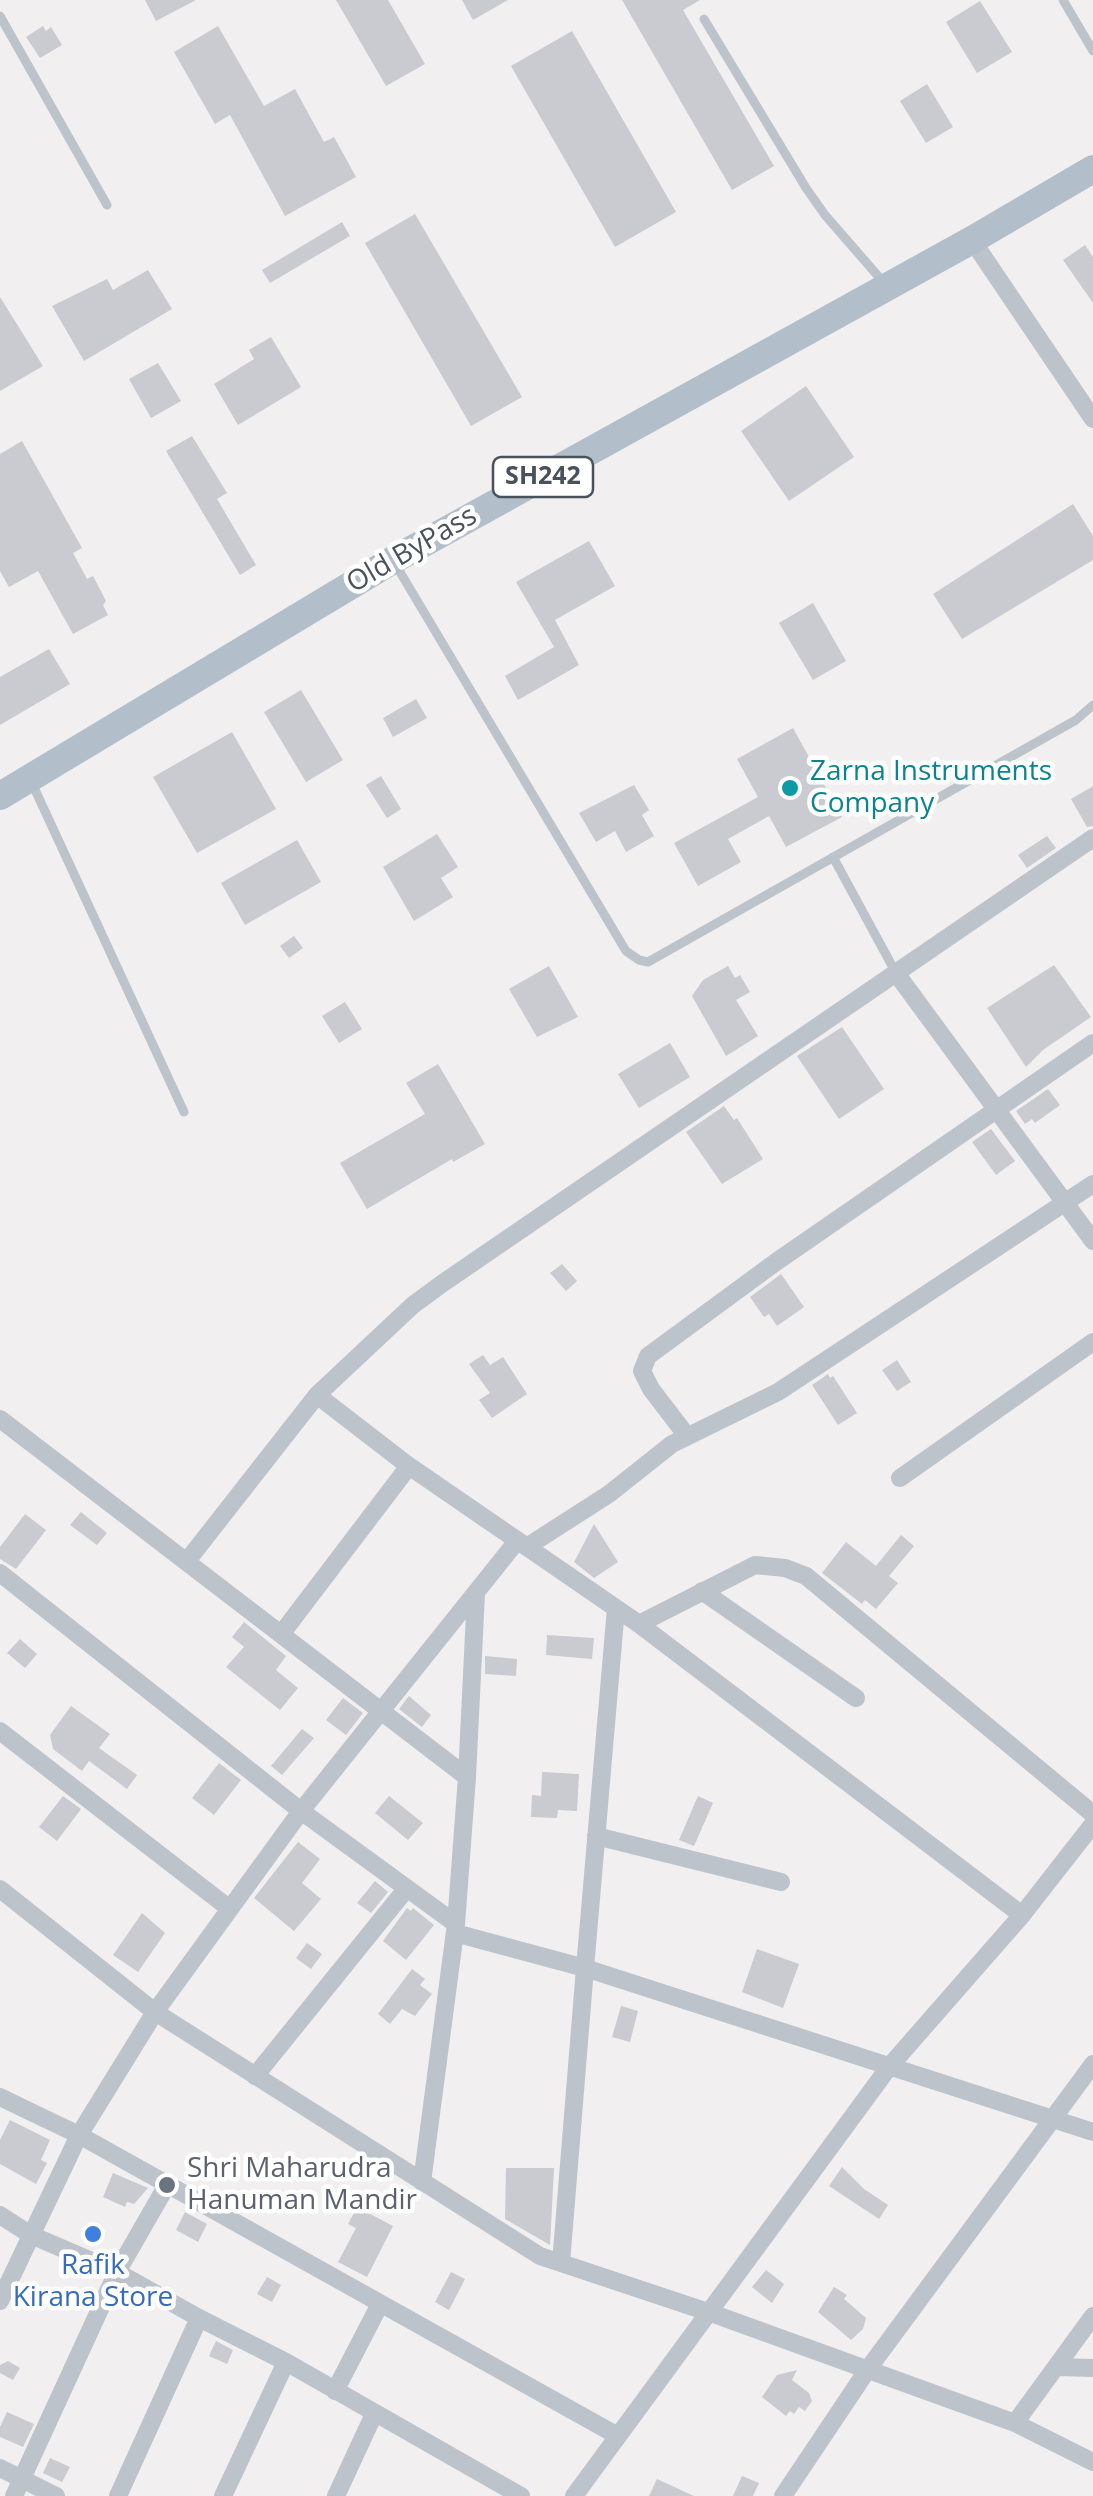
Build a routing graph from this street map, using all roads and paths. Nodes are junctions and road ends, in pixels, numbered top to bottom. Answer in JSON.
{"nodes":[{"id":1,"x":1064,"y":0,"type":"edge"},
{"id":2,"x":0,"y":16,"type":"edge"},
{"id":3,"x":704,"y":19,"type":"dead end"},
{"id":4,"x":1093,"y":52,"type":"edge"},
{"id":5,"x":1093,"y":169,"type":"edge"},
{"id":6,"x":107,"y":205,"type":"dead end"},
{"id":7,"x":972,"y":240,"type":"junction"},
{"id":8,"x":887,"y":287,"type":"junction"},
{"id":9,"x":1093,"y":419,"type":"edge"},
{"id":10,"x":393,"y":560,"type":"junction"},
{"id":11,"x":1093,"y":704,"type":"edge"},
{"id":12,"x":30,"y":778,"type":"junction"},
{"id":13,"x":0,"y":796,"type":"edge"},
{"id":14,"x":1093,"y":838,"type":"edge"},
{"id":15,"x":833,"y":858,"type":"junction"},
{"id":16,"x":896,"y":973,"type":"junction"},
{"id":17,"x":1093,"y":1043,"type":"edge"},
{"id":18,"x":996,"y":1111,"type":"junction"},
{"id":19,"x":184,"y":1112,"type":"dead end"},
{"id":20,"x":1093,"y":1184,"type":"edge"},
{"id":21,"x":1064,"y":1203,"type":"junction"},
{"id":22,"x":1093,"y":1242,"type":"edge"},
{"id":23,"x":1093,"y":1342,"type":"edge"},
{"id":24,"x":317,"y":1395,"type":"junction"},
{"id":25,"x":0,"y":1419,"type":"edge"},
{"id":26,"x":687,"y":1436,"type":"junction"},
{"id":27,"x":409,"y":1466,"type":"junction"},
{"id":28,"x":900,"y":1478,"type":"dead end"},
{"id":29,"x":523,"y":1544,"type":"junction"},
{"id":30,"x":187,"y":1561,"type":"junction"},
{"id":31,"x":0,"y":1573,"type":"edge"},
{"id":32,"x":702,"y":1591,"type":"junction"},
{"id":33,"x":476,"y":1593,"type":"junction"},
{"id":34,"x":616,"y":1608,"type":"junction"},
{"id":35,"x":640,"y":1624,"type":"junction"},
{"id":36,"x":282,"y":1633,"type":"junction"},
{"id":37,"x":856,"y":1698,"type":"dead end"},
{"id":38,"x":381,"y":1709,"type":"junction"},
{"id":39,"x":0,"y":1731,"type":"edge"},
{"id":40,"x":468,"y":1776,"type":"junction"},
{"id":41,"x":301,"y":1810,"type":"junction"},
{"id":42,"x":1093,"y":1814,"type":"edge"},
{"id":43,"x":1093,"y":1824,"type":"edge"},
{"id":44,"x":596,"y":1836,"type":"junction"},
{"id":45,"x":782,"y":1882,"type":"dead end"},
{"id":46,"x":0,"y":1888,"type":"edge"},
{"id":47,"x":407,"y":1888,"type":"junction"},
{"id":48,"x":230,"y":1908,"type":"junction"},
{"id":49,"x":1022,"y":1915,"type":"junction"},
{"id":50,"x":455,"y":1928,"type":"junction"},
{"id":51,"x":585,"y":1968,"type":"junction"},
{"id":52,"x":156,"y":2012,"type":"junction"},
{"id":53,"x":1093,"y":2064,"type":"edge"},
{"id":54,"x":889,"y":2067,"type":"junction"},
{"id":55,"x":255,"y":2076,"type":"junction"},
{"id":56,"x":0,"y":2098,"type":"edge"},
{"id":57,"x":1050,"y":2118,"type":"junction"},
{"id":58,"x":1093,"y":2132,"type":"edge"},
{"id":59,"x":78,"y":2135,"type":"junction"},
{"id":60,"x":422,"y":2182,"type":"junction"},
{"id":61,"x":167,"y":2186,"type":"junction"},
{"id":62,"x":0,"y":2215,"type":"edge"},
{"id":63,"x":32,"y":2234,"type":"junction"},
{"id":64,"x":561,"y":2263,"type":"junction"},
{"id":65,"x":117,"y":2272,"type":"junction"},
{"id":66,"x":0,"y":2302,"type":"edge"},
{"id":67,"x":380,"y":2304,"type":"junction"},
{"id":68,"x":711,"y":2313,"type":"junction"},
{"id":69,"x":1093,"y":2316,"type":"edge"},
{"id":70,"x":199,"y":2318,"type":"junction"},
{"id":71,"x":286,"y":2362,"type":"junction"},
{"id":72,"x":1056,"y":2367,"type":"junction"},
{"id":73,"x":1093,"y":2368,"type":"edge"},
{"id":74,"x":868,"y":2369,"type":"junction"},
{"id":75,"x":336,"y":2391,"type":"junction"},
{"id":76,"x":374,"y":2414,"type":"junction"},
{"id":77,"x":1015,"y":2423,"type":"junction"},
{"id":78,"x":618,"y":2436,"type":"junction"},
{"id":79,"x":1093,"y":2462,"type":"edge"},
{"id":80,"x":0,"y":2468,"type":"edge"},
{"id":81,"x":18,"y":2487,"type":"edge"},
{"id":82,"x":56,"y":2496,"type":"edge"},
{"id":83,"x":118,"y":2496,"type":"edge"},
{"id":84,"x":223,"y":2496,"type":"edge"},
{"id":85,"x":336,"y":2496,"type":"edge"},
{"id":86,"x":520,"y":2496,"type":"edge"},
{"id":87,"x":574,"y":2496,"type":"edge"},
{"id":88,"x":783,"y":2496,"type":"edge"}],
"edges":[{"from":1,"to":4,"type":"lane"},
{"from":2,"to":6,"type":"lane"},
{"from":3,"to":8,"type":"lane"},
{"from":5,"to":7,"type":"main road","name":"Old ByPass","number":"SH242"},
{"from":7,"to":8,"type":"main road","name":"Old ByPass","number":"SH242"},
{"from":7,"to":9,"type":"street"},
{"from":8,"to":10,"type":"main road","name":"Old ByPass","number":"SH242"},
{"from":10,"to":12,"type":"main road","name":"Old ByPass","number":"SH242"},
{"from":10,"to":15,"type":"lane"},
{"from":11,"to":15,"type":"lane"},
{"from":12,"to":13,"type":"main road","name":"Old ByPass","number":"SH242"},
{"from":12,"to":19,"type":"lane"},
{"from":14,"to":16,"type":"street"},
{"from":15,"to":16,"type":"lane"},
{"from":16,"to":18,"type":"street"},
{"from":16,"to":24,"type":"street"},
{"from":17,"to":18,"type":"street"},
{"from":18,"to":21,"type":"street"},
{"from":18,"to":26,"type":"street"},
{"from":20,"to":21,"type":"street"},
{"from":21,"to":22,"type":"street"},
{"from":21,"to":26,"type":"street"},
{"from":23,"to":28,"type":"street"},
{"from":24,"to":27,"type":"street"},
{"from":24,"to":30,"type":"street"},
{"from":25,"to":30,"type":"street"},
{"from":26,"to":29,"type":"street"},
{"from":27,"to":29,"type":"street"},
{"from":27,"to":36,"type":"street"},
{"from":29,"to":33,"type":"street"},
{"from":29,"to":34,"type":"street"},
{"from":30,"to":36,"type":"street"},
{"from":31,"to":41,"type":"street"},
{"from":32,"to":35,"type":"street"},
{"from":32,"to":37,"type":"street"},
{"from":32,"to":42,"type":"street"},
{"from":33,"to":38,"type":"street"},
{"from":33,"to":40,"type":"street"},
{"from":34,"to":35,"type":"street"},
{"from":34,"to":44,"type":"street"},
{"from":35,"to":49,"type":"street"},
{"from":36,"to":38,"type":"street"},
{"from":38,"to":40,"type":"street"},
{"from":38,"to":41,"type":"street"},
{"from":39,"to":48,"type":"street"},
{"from":40,"to":50,"type":"street"},
{"from":41,"to":47,"type":"street"},
{"from":41,"to":48,"type":"street"},
{"from":43,"to":49,"type":"street"},
{"from":44,"to":45,"type":"street"},
{"from":44,"to":51,"type":"street"},
{"from":46,"to":52,"type":"street"},
{"from":47,"to":50,"type":"street"},
{"from":47,"to":55,"type":"street"},
{"from":48,"to":52,"type":"street"},
{"from":49,"to":54,"type":"street"},
{"from":50,"to":51,"type":"street"},
{"from":50,"to":60,"type":"street"},
{"from":51,"to":54,"type":"street"},
{"from":51,"to":64,"type":"street"},
{"from":52,"to":55,"type":"street"},
{"from":52,"to":59,"type":"street"},
{"from":53,"to":57,"type":"street"},
{"from":54,"to":57,"type":"street"},
{"from":54,"to":68,"type":"street"},
{"from":55,"to":60,"type":"street"},
{"from":56,"to":59,"type":"street"},
{"from":57,"to":58,"type":"street"},
{"from":57,"to":74,"type":"street"},
{"from":59,"to":61,"type":"street"},
{"from":59,"to":63,"type":"street"},
{"from":60,"to":64,"type":"street"},
{"from":61,"to":65,"type":"street"},
{"from":61,"to":67,"type":"street"},
{"from":62,"to":63,"type":"street"},
{"from":63,"to":65,"type":"street"},
{"from":63,"to":66,"type":"street"},
{"from":64,"to":68,"type":"street"},
{"from":65,"to":70,"type":"street"},
{"from":65,"to":81,"type":"street"},
{"from":67,"to":75,"type":"street"},
{"from":67,"to":78,"type":"street"},
{"from":68,"to":74,"type":"street"},
{"from":68,"to":78,"type":"street"},
{"from":69,"to":72,"type":"street"},
{"from":70,"to":71,"type":"street"},
{"from":70,"to":83,"type":"street"},
{"from":71,"to":75,"type":"street"},
{"from":71,"to":84,"type":"street"},
{"from":72,"to":73,"type":"street"},
{"from":72,"to":77,"type":"street"},
{"from":74,"to":77,"type":"street"},
{"from":74,"to":88,"type":"street"},
{"from":75,"to":76,"type":"street"},
{"from":76,"to":85,"type":"street"},
{"from":76,"to":86,"type":"street"},
{"from":77,"to":79,"type":"street"},
{"from":78,"to":87,"type":"street"},
{"from":80,"to":81,"type":"street"},
{"from":81,"to":82,"type":"street"}]}
